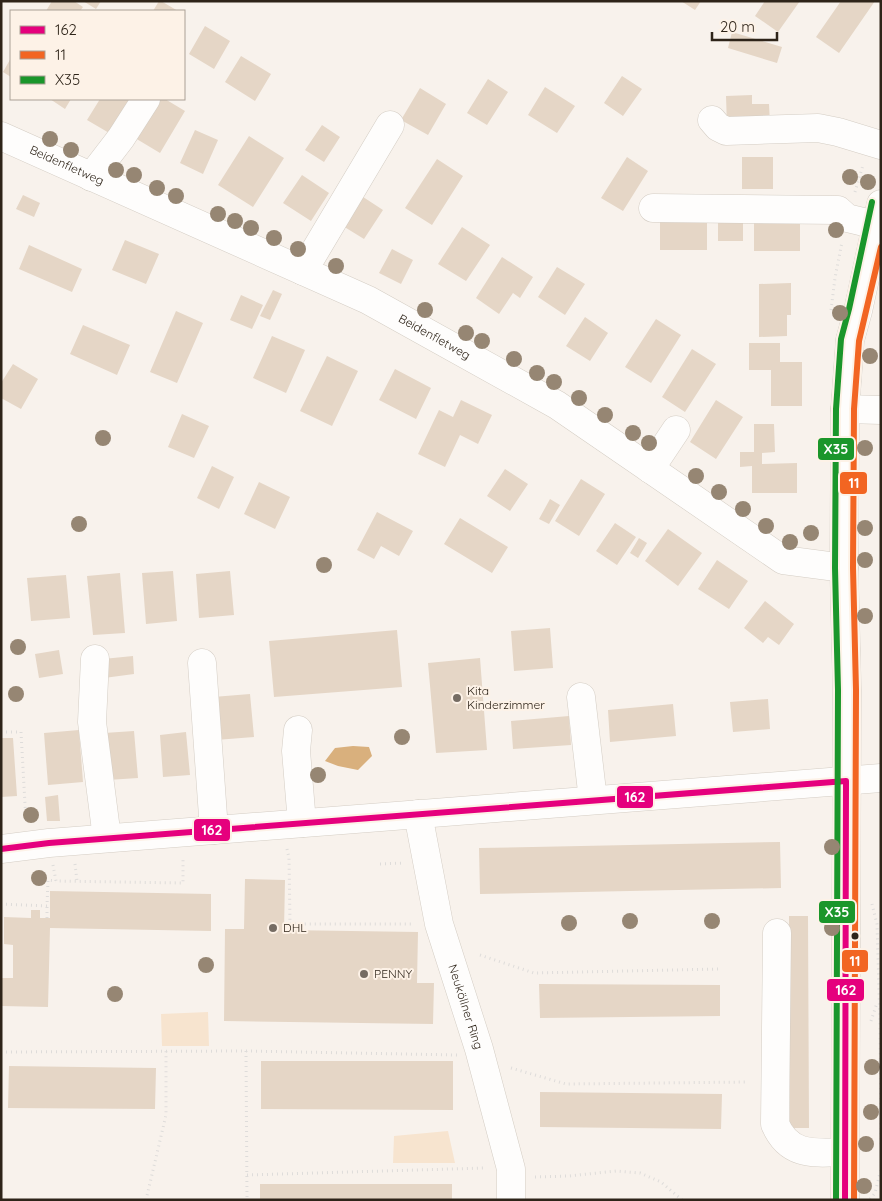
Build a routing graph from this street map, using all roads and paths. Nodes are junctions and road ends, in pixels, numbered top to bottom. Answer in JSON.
{"nodes":[{"id":1,"x":145,"y":100,"type":"edge"},
{"id":2,"x":712,"y":120,"type":"dead end"},
{"id":3,"x":390,"y":124,"type":"dead end"},
{"id":4,"x":1,"y":136,"type":"edge"},
{"id":5,"x":881,"y":145,"type":"edge"},
{"id":6,"x":91,"y":177,"type":"junction"},
{"id":7,"x":653,"y":208,"type":"dead end"},
{"id":8,"x":878,"y":215,"type":"edge"},
{"id":9,"x":303,"y":271,"type":"junction"},
{"id":10,"x":844,"y":409,"type":"junction"},
{"id":11,"x":881,"y":410,"type":"edge"},
{"id":12,"x":676,"y":430,"type":"dead end"},
{"id":13,"x":650,"y":469,"type":"junction"},
{"id":14,"x":844,"y":568,"type":"junction"},
{"id":15,"x":96,"y":659,"type":"dead end"},
{"id":16,"x":202,"y":663,"type":"dead end"},
{"id":17,"x":581,"y":697,"type":"dead end"},
{"id":18,"x":298,"y":730,"type":"dead end"},
{"id":19,"x":1,"y":732,"type":"edge"},
{"id":20,"x":881,"y":778,"type":"edge"},
{"id":21,"x":846,"y":781,"type":"junction"},
{"id":22,"x":593,"y":800,"type":"junction"},
{"id":23,"x":418,"y":814,"type":"junction"},
{"id":24,"x":291,"y":824,"type":"junction"},
{"id":25,"x":214,"y":830,"type":"junction"},
{"id":26,"x":182,"y":832,"type":"junction"},
{"id":27,"x":107,"y":838,"type":"junction"},
{"id":28,"x":26,"y":845,"type":"edge"},
{"id":29,"x":412,"y":863,"type":"dead end"},
{"id":30,"x":380,"y":864,"type":"dead end"},
{"id":31,"x":56,"y":881,"type":"junction"},
{"id":32,"x":1,"y":904,"type":"edge"},
{"id":33,"x":47,"y":906,"type":"junction"},
{"id":34,"x":47,"y":918,"type":"dead end"},
{"id":35,"x":415,"y":924,"type":"dead end"},
{"id":36,"x":777,"y":933,"type":"dead end"},
{"id":37,"x":480,"y":955,"type":"dead end"},
{"id":38,"x":720,"y":969,"type":"dead end"},
{"id":39,"x":878,"y":1000,"type":"dead end"},
{"id":40,"x":880,"y":1023,"type":"edge"},
{"id":41,"x":246,"y":1051,"type":"junction"},
{"id":42,"x":1,"y":1052,"type":"edge"},
{"id":43,"x":166,"y":1052,"type":"junction"},
{"id":44,"x":462,"y":1055,"type":"dead end"},
{"id":45,"x":511,"y":1068,"type":"dead end"},
{"id":46,"x":746,"y":1082,"type":"dead end"},
{"id":47,"x":881,"y":1146,"type":"edge"},
{"id":48,"x":845,"y":1152,"type":"junction"},
{"id":49,"x":485,"y":1168,"type":"dead end"},
{"id":50,"x":881,"y":1169,"type":"edge"},
{"id":51,"x":247,"y":1175,"type":"junction"},
{"id":52,"x":531,"y":1177,"type":"dead end"},
{"id":53,"x":146,"y":1200,"type":"edge"},
{"id":54,"x":247,"y":1200,"type":"edge"},
{"id":55,"x":511,"y":1200,"type":"edge"},
{"id":56,"x":682,"y":1200,"type":"edge"},
{"id":57,"x":845,"y":1200,"type":"edge"},
{"id":58,"x":870,"y":1200,"type":"edge"}],
"edges":[{"from":1,"to":6,"type":"street"},
{"from":2,"to":5,"type":"street"},
{"from":3,"to":9,"type":"street"},
{"from":4,"to":6,"type":"street","name":"Beidenfletweg"},
{"from":6,"to":9,"type":"street","name":"Beidenfletweg"},
{"from":7,"to":8,"type":"street"},
{"from":8,"to":10,"type":"street"},
{"from":9,"to":13,"type":"street","name":"Beidenfletweg"},
{"from":10,"to":11,"type":"street"},
{"from":10,"to":14,"type":"street"},
{"from":12,"to":13,"type":"street"},
{"from":13,"to":14,"type":"street","name":"Beidenfletweg"},
{"from":14,"to":21,"type":"street"},
{"from":15,"to":27,"type":"street"},
{"from":16,"to":25,"type":"street"},
{"from":17,"to":22,"type":"street"},
{"from":18,"to":24,"type":"street"},
{"from":19,"to":28,"type":"path"},
{"from":20,"to":21,"type":"street"},
{"from":21,"to":22,"type":"street"},
{"from":21,"to":48,"type":"street"},
{"from":22,"to":23,"type":"street"},
{"from":23,"to":24,"type":"street"},
{"from":23,"to":55,"type":"street","name":"Neuköllner Ring"},
{"from":24,"to":25,"type":"street"},
{"from":24,"to":35,"type":"path"},
{"from":25,"to":26,"type":"street"},
{"from":26,"to":27,"type":"street"},
{"from":26,"to":31,"type":"path"},
{"from":27,"to":28,"type":"street"},
{"from":28,"to":31,"type":"path"},
{"from":29,"to":30,"type":"path"},
{"from":31,"to":33,"type":"path"},
{"from":32,"to":33,"type":"path"},
{"from":33,"to":34,"type":"path"},
{"from":36,"to":48,"type":"street"},
{"from":37,"to":38,"type":"path"},
{"from":39,"to":40,"type":"path"},
{"from":40,"to":47,"type":"path"},
{"from":41,"to":43,"type":"path"},
{"from":41,"to":44,"type":"path"},
{"from":41,"to":51,"type":"path"},
{"from":42,"to":43,"type":"path"},
{"from":43,"to":53,"type":"path"},
{"from":45,"to":46,"type":"path"},
{"from":48,"to":57,"type":"street"},
{"from":49,"to":51,"type":"path"},
{"from":50,"to":58,"type":"path"},
{"from":51,"to":54,"type":"path"},
{"from":52,"to":56,"type":"path"}]}
